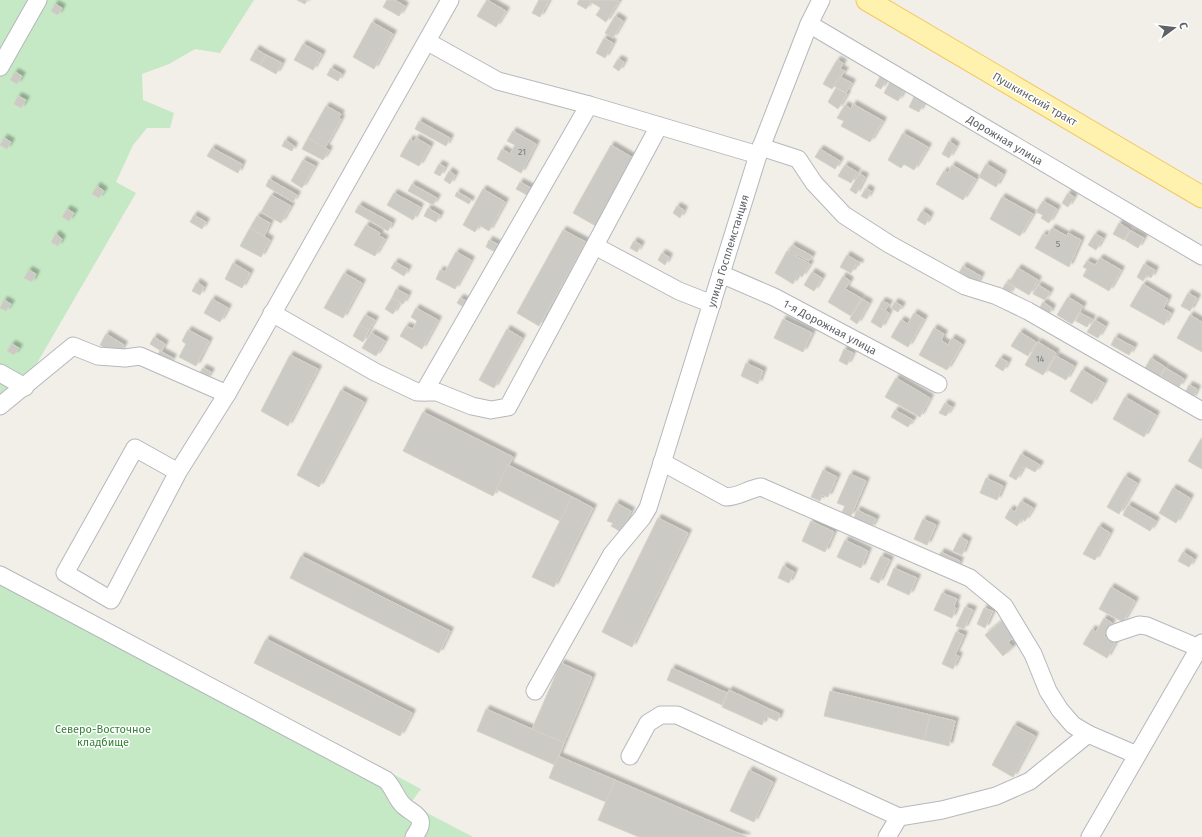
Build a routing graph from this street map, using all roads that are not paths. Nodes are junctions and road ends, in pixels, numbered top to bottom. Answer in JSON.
{"nodes":[{"id":1,"x":38,"y":0,"type":"edge"},
{"id":2,"x":450,"y":0,"type":"edge"},
{"id":3,"x":821,"y":0,"type":"edge"},
{"id":4,"x":868,"y":0,"type":"edge"},
{"id":5,"x":809,"y":24,"type":"junction"},
{"id":6,"x":428,"y":42,"type":"junction"},
{"id":7,"x":0,"y":67,"type":"edge"},
{"id":8,"x":589,"y":105,"type":"junction"},
{"id":9,"x":659,"y":126,"type":"junction"},
{"id":10,"x":759,"y":151,"type":"junction"},
{"id":11,"x":1202,"y":197,"type":"edge"},
{"id":12,"x":595,"y":246,"type":"junction"},
{"id":13,"x":1202,"y":256,"type":"edge"},
{"id":14,"x":721,"y":274,"type":"junction"},
{"id":15,"x":712,"y":304,"type":"junction"},
{"id":16,"x":272,"y":313,"type":"junction"},
{"id":17,"x":0,"y":373,"type":"edge"},
{"id":18,"x":938,"y":384,"type":"dead end"},
{"id":19,"x":25,"y":387,"type":"junction"},
{"id":20,"x":424,"y":392,"type":"junction"},
{"id":21,"x":226,"y":394,"type":"junction"},
{"id":22,"x":0,"y":406,"type":"edge"},
{"id":23,"x":1202,"y":411,"type":"edge"},
{"id":24,"x":662,"y":462,"type":"junction"},
{"id":25,"x":178,"y":472,"type":"junction"},
{"id":26,"x":0,"y":575,"type":"edge"},
{"id":27,"x":1115,"y":633,"type":"dead end"},
{"id":28,"x":1200,"y":646,"type":"edge"},
{"id":29,"x":535,"y":691,"type":"dead end"},
{"id":30,"x":1088,"y":734,"type":"junction"},
{"id":31,"x":1138,"y":755,"type":"junction"},
{"id":32,"x":630,"y":756,"type":"dead end"},
{"id":33,"x":899,"y":817,"type":"junction"},
{"id":34,"x":414,"y":837,"type":"edge"},
{"id":35,"x":887,"y":837,"type":"edge"},
{"id":36,"x":1090,"y":837,"type":"edge"}],
"edges":[{"from":1,"to":7,"type":"street"},
{"from":2,"to":6,"type":"street"},
{"from":3,"to":5,"type":"street","name":"улица Госплемстанция"},
{"from":4,"to":11,"type":"main road","name":"Пушкинский тракт"},
{"from":5,"to":10,"type":"street","name":"улица Госплемстанция"},
{"from":5,"to":13,"type":"street","name":"Дорожная улица"},
{"from":6,"to":8,"type":"street"},
{"from":6,"to":16,"type":"street"},
{"from":8,"to":9,"type":"street"},
{"from":8,"to":20,"type":"street"},
{"from":9,"to":10,"type":"street"},
{"from":9,"to":12,"type":"street"},
{"from":10,"to":14,"type":"street","name":"улица Госплемстанция"},
{"from":10,"to":23,"type":"street"},
{"from":12,"to":15,"type":"street"},
{"from":12,"to":20,"type":"street"},
{"from":14,"to":15,"type":"street","name":"улица Госплемстанция"},
{"from":14,"to":18,"type":"street","name":"1-я Дорожная улица"},
{"from":15,"to":24,"type":"street","name":"улица Госплемстанция"},
{"from":16,"to":20,"type":"street"},
{"from":16,"to":21,"type":"street"},
{"from":17,"to":19,"type":"street"},
{"from":19,"to":21,"type":"street"},
{"from":19,"to":22,"type":"street"},
{"from":21,"to":25,"type":"street"},
{"from":24,"to":29,"type":"street","name":"улица Госплемстанция"},
{"from":24,"to":30,"type":"street"},
{"from":25,"to":25,"type":"street"},
{"from":26,"to":34,"type":"street"},
{"from":27,"to":28,"type":"street"},
{"from":28,"to":31,"type":"street"},
{"from":30,"to":31,"type":"street"},
{"from":30,"to":33,"type":"street"},
{"from":31,"to":36,"type":"street"},
{"from":32,"to":33,"type":"street"},
{"from":33,"to":35,"type":"street"}]}
